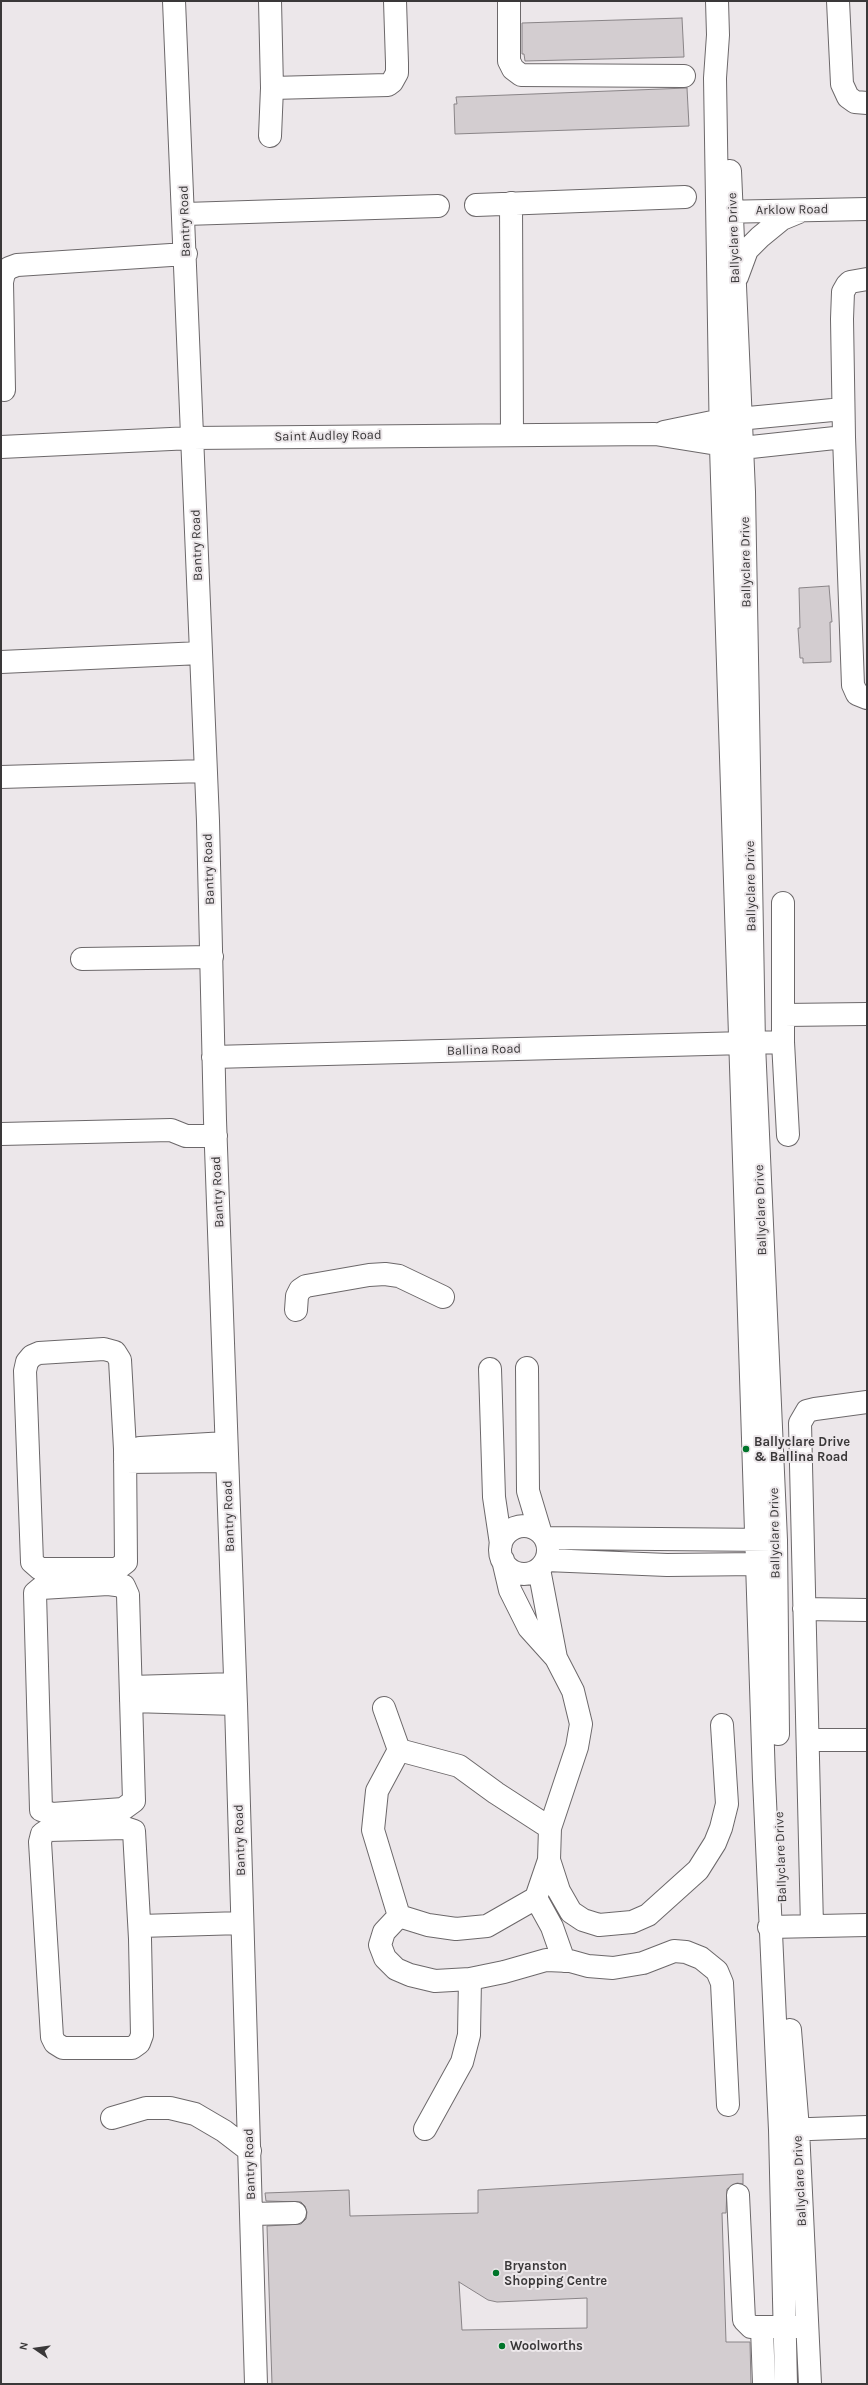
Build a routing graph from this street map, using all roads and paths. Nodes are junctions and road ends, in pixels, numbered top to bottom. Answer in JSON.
{"nodes":[{"id":1,"x":174,"y":1,"type":"edge"},
{"id":2,"x":270,"y":1,"type":"edge"},
{"id":3,"x":395,"y":1,"type":"edge"},
{"id":4,"x":509,"y":1,"type":"edge"},
{"id":5,"x":717,"y":1,"type":"edge"},
{"id":6,"x":838,"y":1,"type":"edge"},
{"id":7,"x":684,"y":76,"type":"dead end"},
{"id":8,"x":272,"y":88,"type":"junction"},
{"id":9,"x":867,"y":103,"type":"edge"},
{"id":10,"x":270,"y":136,"type":"dead end"},
{"id":11,"x":685,"y":197,"type":"dead end"},
{"id":12,"x":511,"y":203,"type":"junction"},
{"id":13,"x":476,"y":205,"type":"dead end"},
{"id":14,"x":438,"y":206,"type":"dead end"},
{"id":15,"x":867,"y":209,"type":"edge"},
{"id":16,"x":806,"y":210,"type":"junction"},
{"id":17,"x":725,"y":211,"type":"junction"},
{"id":18,"x":185,"y":214,"type":"junction"},
{"id":19,"x":186,"y":254,"type":"junction"},
{"id":20,"x":867,"y":279,"type":"edge"},
{"id":21,"x":735,"y":281,"type":"junction"},
{"id":22,"x":4,"y":390,"type":"dead end"},
{"id":23,"x":843,"y":408,"type":"junction"},
{"id":24,"x":731,"y":420,"type":"junction"},
{"id":25,"x":655,"y":434,"type":"junction"},
{"id":26,"x":512,"y":435,"type":"junction"},
{"id":27,"x":844,"y":437,"type":"junction"},
{"id":28,"x":192,"y":438,"type":"junction"},
{"id":29,"x":1,"y":447,"type":"edge"},
{"id":30,"x":732,"y":447,"type":"junction"},
{"id":31,"x":201,"y":653,"type":"junction"},
{"id":32,"x":1,"y":662,"type":"edge"},
{"id":33,"x":867,"y":698,"type":"edge"},
{"id":34,"x":205,"y":771,"type":"junction"},
{"id":35,"x":1,"y":777,"type":"edge"},
{"id":36,"x":783,"y":903,"type":"dead end"},
{"id":37,"x":212,"y":957,"type":"junction"},
{"id":38,"x":82,"y":959,"type":"dead end"},
{"id":39,"x":867,"y":1014,"type":"edge"},
{"id":40,"x":784,"y":1015,"type":"junction"},
{"id":41,"x":784,"y":1042,"type":"junction"},
{"id":42,"x":747,"y":1043,"type":"junction"},
{"id":43,"x":213,"y":1057,"type":"junction"},
{"id":44,"x":215,"y":1128,"type":"junction"},
{"id":45,"x":1,"y":1134,"type":"edge"},
{"id":46,"x":788,"y":1135,"type":"dead end"},
{"id":47,"x":443,"y":1297,"type":"dead end"},
{"id":48,"x":296,"y":1310,"type":"dead end"},
{"id":49,"x":527,"y":1368,"type":"dead end"},
{"id":50,"x":490,"y":1369,"type":"dead end"},
{"id":51,"x":867,"y":1402,"type":"edge"},
{"id":52,"x":226,"y":1452,"type":"junction"},
{"id":53,"x":125,"y":1456,"type":"junction"},
{"id":54,"x":542,"y":1534,"type":"junction"},
{"id":55,"x":804,"y":1536,"type":"junction"},
{"id":56,"x":767,"y":1540,"type":"junction"},
{"id":57,"x":502,"y":1552,"type":"junction"},
{"id":58,"x":804,"y":1559,"type":"junction"},
{"id":59,"x":767,"y":1563,"type":"junction"},
{"id":60,"x":542,"y":1564,"type":"junction"},
{"id":61,"x":804,"y":1609,"type":"junction"},
{"id":62,"x":867,"y":1610,"type":"edge"},
{"id":63,"x":556,"y":1658,"type":"junction"},
{"id":64,"x":131,"y":1694,"type":"junction"},
{"id":65,"x":236,"y":1694,"type":"junction"},
{"id":66,"x":384,"y":1708,"type":"dead end"},
{"id":67,"x":722,"y":1725,"type":"dead end"},
{"id":68,"x":809,"y":1740,"type":"junction"},
{"id":69,"x":867,"y":1740,"type":"edge"},
{"id":70,"x":399,"y":1750,"type":"junction"},
{"id":71,"x":550,"y":1828,"type":"junction"},
{"id":72,"x":549,"y":1860,"type":"junction"},
{"id":73,"x":536,"y":1898,"type":"junction"},
{"id":74,"x":399,"y":1916,"type":"junction"},
{"id":75,"x":867,"y":1925,"type":"edge"},
{"id":76,"x":812,"y":1926,"type":"junction"},
{"id":77,"x":777,"y":1927,"type":"junction"},
{"id":78,"x":242,"y":1930,"type":"junction"},
{"id":79,"x":140,"y":1933,"type":"junction"},
{"id":80,"x":564,"y":1961,"type":"junction"},
{"id":81,"x":470,"y":1979,"type":"junction"},
{"id":82,"x":728,"y":2105,"type":"dead end"},
{"id":83,"x":112,"y":2118,"type":"dead end"},
{"id":84,"x":867,"y":2127,"type":"edge"},
{"id":85,"x":425,"y":2129,"type":"dead end"},
{"id":86,"x":789,"y":2130,"type":"junction"},
{"id":87,"x":250,"y":2151,"type":"junction"},
{"id":88,"x":738,"y":2195,"type":"dead end"},
{"id":89,"x":251,"y":2214,"type":"junction"},
{"id":90,"x":295,"y":2214,"type":"dead end"},
{"id":91,"x":785,"y":2327,"type":"junction"},
{"id":92,"x":808,"y":2327,"type":"junction"},
{"id":93,"x":762,"y":2328,"type":"junction"},
{"id":94,"x":256,"y":2384,"type":"edge"},
{"id":95,"x":764,"y":2384,"type":"edge"},
{"id":96,"x":786,"y":2384,"type":"edge"},
{"id":97,"x":810,"y":2384,"type":"edge"}],
"edges":[{"from":1,"to":18,"type":"street","name":"Bantry Road"},
{"from":2,"to":8,"type":"street"},
{"from":3,"to":8,"type":"street"},
{"from":4,"to":7,"type":"street"},
{"from":5,"to":17,"type":"street","name":"Ballyclare Drive"},
{"from":6,"to":9,"type":"street"},
{"from":8,"to":10,"type":"street"},
{"from":11,"to":12,"type":"street"},
{"from":12,"to":13,"type":"street"},
{"from":12,"to":26,"type":"street"},
{"from":14,"to":18,"type":"street"},
{"from":15,"to":16,"type":"street","name":"Arklow Road"},
{"from":16,"to":17,"type":"street","name":"Arklow Road"},
{"from":16,"to":21,"type":"street"},
{"from":17,"to":21,"type":"street","name":"Ballyclare Drive"},
{"from":17,"to":24,"type":"street","name":"Ballyclare Drive"},
{"from":18,"to":19,"type":"street","name":"Bantry Road"},
{"from":19,"to":22,"type":"street"},
{"from":19,"to":28,"type":"street","name":"Bantry Road"},
{"from":20,"to":23,"type":"street"},
{"from":21,"to":24,"type":"street","name":"Ballyclare Drive"},
{"from":23,"to":24,"type":"street","name":"Saint Audley Road"},
{"from":23,"to":27,"type":"street"},
{"from":24,"to":25,"type":"street","name":"Saint Audley Road"},
{"from":24,"to":30,"type":"street","name":"Ballyclare Drive"},
{"from":25,"to":26,"type":"street","name":"Saint Audley Road"},
{"from":25,"to":30,"type":"street","name":"Saint Audley Road"},
{"from":26,"to":28,"type":"street","name":"Saint Audley Road"},
{"from":27,"to":30,"type":"street","name":"Saint Audley Road"},
{"from":27,"to":33,"type":"street"},
{"from":28,"to":29,"type":"street","name":"Saint Audley Road"},
{"from":28,"to":31,"type":"street","name":"Bantry Road"},
{"from":30,"to":42,"type":"street","name":"Ballyclare Drive"},
{"from":31,"to":32,"type":"street"},
{"from":31,"to":34,"type":"street","name":"Bantry Road"},
{"from":34,"to":35,"type":"street"},
{"from":34,"to":37,"type":"street","name":"Bantry Road"},
{"from":36,"to":40,"type":"street"},
{"from":37,"to":38,"type":"street"},
{"from":37,"to":43,"type":"street","name":"Bantry Road"},
{"from":39,"to":40,"type":"street"},
{"from":40,"to":41,"type":"street"},
{"from":41,"to":42,"type":"street","name":"Ballina Road"},
{"from":41,"to":46,"type":"street"},
{"from":42,"to":43,"type":"street","name":"Ballina Road"},
{"from":42,"to":56,"type":"street","name":"Ballyclare Drive"},
{"from":43,"to":44,"type":"street","name":"Bantry Road"},
{"from":44,"to":45,"type":"street"},
{"from":44,"to":52,"type":"street","name":"Bantry Road"},
{"from":47,"to":48,"type":"street"},
{"from":49,"to":54,"type":"street"},
{"from":50,"to":57,"type":"street"},
{"from":51,"to":55,"type":"street"},
{"from":52,"to":53,"type":"street"},
{"from":52,"to":65,"type":"street","name":"Bantry Road"},
{"from":53,"to":53,"type":"street"},
{"from":54,"to":56,"type":"street"},
{"from":54,"to":57,"type":"street"},
{"from":54,"to":60,"type":"street"},
{"from":55,"to":56,"type":"street"},
{"from":55,"to":58,"type":"street"},
{"from":56,"to":59,"type":"street","name":"Ballyclare Drive"},
{"from":57,"to":60,"type":"street"},
{"from":57,"to":63,"type":"street"},
{"from":58,"to":59,"type":"street"},
{"from":58,"to":61,"type":"street"},
{"from":59,"to":60,"type":"street"},
{"from":59,"to":77,"type":"street","name":"Ballyclare Drive"},
{"from":60,"to":63,"type":"street"},
{"from":61,"to":62,"type":"street"},
{"from":61,"to":68,"type":"street"},
{"from":63,"to":71,"type":"street"},
{"from":64,"to":64,"type":"street"},
{"from":64,"to":65,"type":"street"},
{"from":65,"to":78,"type":"street","name":"Bantry Road"},
{"from":66,"to":70,"type":"street"},
{"from":67,"to":72,"type":"street"},
{"from":68,"to":69,"type":"street"},
{"from":68,"to":76,"type":"street"},
{"from":70,"to":71,"type":"street"},
{"from":70,"to":74,"type":"street"},
{"from":71,"to":72,"type":"street"},
{"from":72,"to":73,"type":"street"},
{"from":73,"to":74,"type":"street"},
{"from":73,"to":80,"type":"street"},
{"from":74,"to":81,"type":"street"},
{"from":75,"to":76,"type":"street"},
{"from":76,"to":77,"type":"street"},
{"from":77,"to":86,"type":"street","name":"Ballyclare Drive"},
{"from":78,"to":79,"type":"street"},
{"from":78,"to":87,"type":"street","name":"Bantry Road"},
{"from":79,"to":79,"type":"street"},
{"from":80,"to":81,"type":"street"},
{"from":80,"to":82,"type":"street"},
{"from":81,"to":85,"type":"street"},
{"from":83,"to":87,"type":"street"},
{"from":84,"to":86,"type":"street"},
{"from":86,"to":91,"type":"street","name":"Ballyclare Drive"},
{"from":86,"to":92,"type":"street","name":"Ballyclare Drive"},
{"from":87,"to":89,"type":"street","name":"Bantry Road"},
{"from":88,"to":93,"type":"street"},
{"from":89,"to":90,"type":"street"},
{"from":89,"to":94,"type":"street","name":"Bantry Road"},
{"from":91,"to":92,"type":"street"},
{"from":91,"to":93,"type":"street"},
{"from":91,"to":96,"type":"street","name":"Ballyclare Drive"},
{"from":92,"to":97,"type":"street","name":"Ballyclare Drive"},
{"from":93,"to":95,"type":"street"}]}
